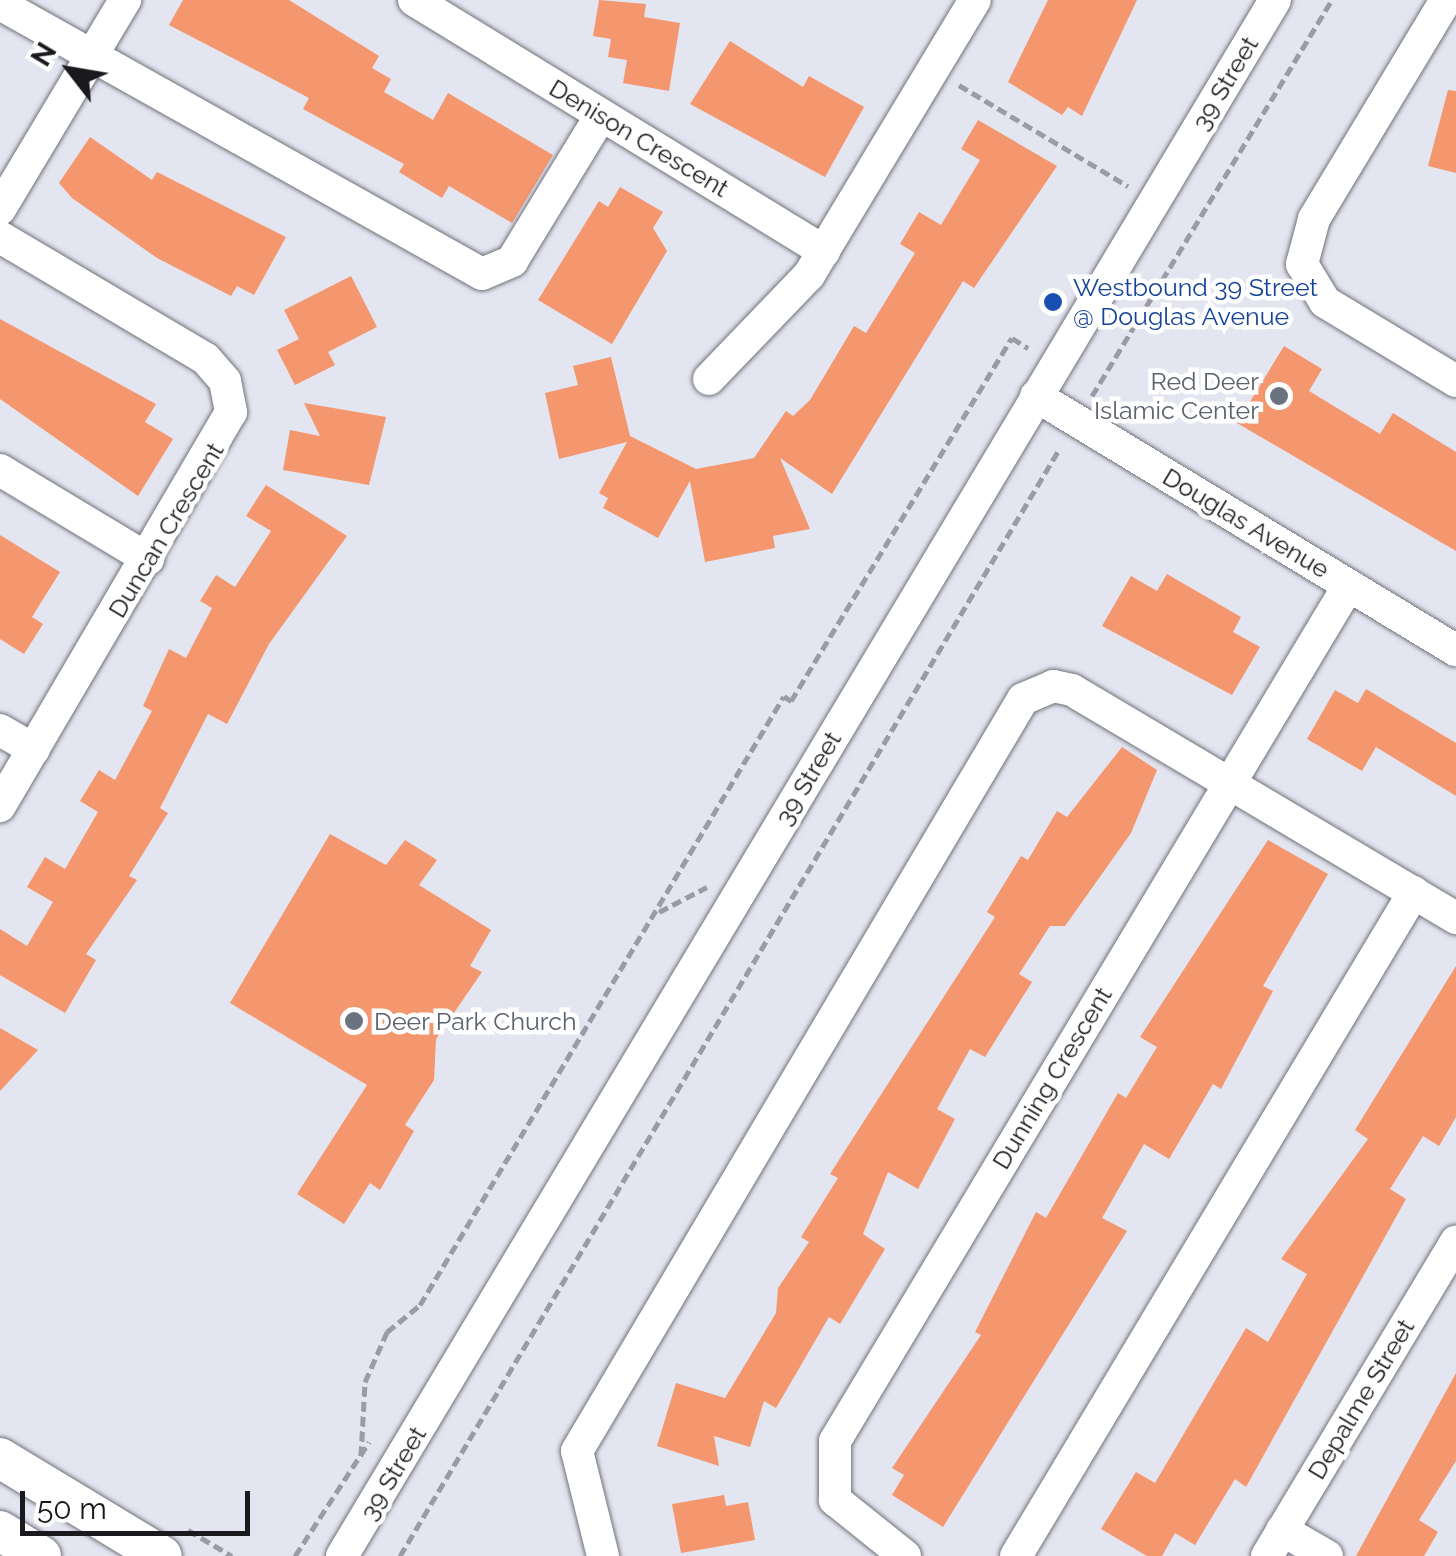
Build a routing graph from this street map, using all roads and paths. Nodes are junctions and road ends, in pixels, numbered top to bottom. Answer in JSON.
{"nodes":[{"id":1,"x":125,"y":0,"type":"edge"},
{"id":2,"x":414,"y":0,"type":"edge"},
{"id":3,"x":975,"y":0,"type":"edge"},
{"id":4,"x":1275,"y":0,"type":"edge"},
{"id":5,"x":1332,"y":0,"type":"edge"},
{"id":6,"x":1446,"y":0,"type":"edge"},
{"id":7,"x":0,"y":4,"type":"edge"},
{"id":8,"x":461,"y":12,"type":"edge"},
{"id":9,"x":93,"y":54,"type":"junction"},
{"id":10,"x":933,"y":70,"type":"junction"},
{"id":11,"x":601,"y":115,"type":"junction"},
{"id":12,"x":1128,"y":186,"type":"dead end"},
{"id":13,"x":0,"y":209,"type":"edge"},
{"id":14,"x":0,"y":237,"type":"edge"},
{"id":15,"x":824,"y":251,"type":"junction"},
{"id":16,"x":1028,"y":348,"type":"dead end"},
{"id":17,"x":709,"y":380,"type":"dead end"},
{"id":18,"x":1456,"y":381,"type":"edge"},
{"id":19,"x":1090,"y":382,"type":"dead end"},
{"id":20,"x":1099,"y":387,"type":"junction"},
{"id":21,"x":1036,"y":396,"type":"junction"},
{"id":22,"x":1092,"y":396,"type":"dead end"},
{"id":23,"x":1058,"y":451,"type":"dead end"},
{"id":24,"x":0,"y":470,"type":"edge"},
{"id":25,"x":148,"y":559,"type":"junction"},
{"id":26,"x":1349,"y":585,"type":"junction"},
{"id":27,"x":1456,"y":650,"type":"edge"},
{"id":28,"x":0,"y":730,"type":"edge"},
{"id":29,"x":34,"y":750,"type":"junction"},
{"id":30,"x":1229,"y":784,"type":"junction"},
{"id":31,"x":0,"y":806,"type":"edge"},
{"id":32,"x":1414,"y":892,"type":"junction"},
{"id":33,"x":1456,"y":918,"type":"edge"},
{"id":34,"x":1456,"y":1242,"type":"edge"},
{"id":35,"x":369,"y":1442,"type":"dead end"},
{"id":36,"x":361,"y":1456,"type":"junction"},
{"id":37,"x":0,"y":1458,"type":"edge"},
{"id":38,"x":0,"y":1532,"type":"edge"},
{"id":39,"x":168,"y":1539,"type":"edge"},
{"id":40,"x":1274,"y":1543,"type":"edge"},
{"id":41,"x":41,"y":1556,"type":"edge"},
{"id":42,"x":232,"y":1556,"type":"edge"},
{"id":43,"x":295,"y":1556,"type":"edge"},
{"id":44,"x":342,"y":1556,"type":"edge"},
{"id":45,"x":400,"y":1556,"type":"edge"},
{"id":46,"x":603,"y":1556,"type":"edge"},
{"id":47,"x":904,"y":1556,"type":"edge"},
{"id":48,"x":1016,"y":1556,"type":"edge"},
{"id":49,"x":1327,"y":1556,"type":"edge"}],
"edges":[{"from":1,"to":9,"type":"street"},
{"from":2,"to":8,"type":"street","name":"Denison Crescent"},
{"from":3,"to":10,"type":"street"},
{"from":4,"to":21,"type":"street","name":"39 Street"},
{"from":5,"to":20,"type":"path"},
{"from":6,"to":18,"type":"street"},
{"from":7,"to":9,"type":"street"},
{"from":8,"to":11,"type":"street","name":"Denison Crescent"},
{"from":9,"to":11,"type":"street"},
{"from":9,"to":13,"type":"street"},
{"from":10,"to":12,"type":"path"},
{"from":10,"to":15,"type":"street"},
{"from":11,"to":15,"type":"street","name":"Denison Crescent"},
{"from":14,"to":25,"type":"street","name":"Duncan Crescent"},
{"from":15,"to":17,"type":"street"},
{"from":16,"to":36,"type":"path"},
{"from":19,"to":20,"type":"path"},
{"from":20,"to":22,"type":"path"},
{"from":21,"to":26,"type":"street","name":"Douglas Avenue"},
{"from":21,"to":44,"type":"street","name":"39 Street"},
{"from":23,"to":45,"type":"path"},
{"from":24,"to":25,"type":"street"},
{"from":25,"to":29,"type":"street","name":"Duncan Crescent"},
{"from":26,"to":27,"type":"street","name":"Douglas Avenue"},
{"from":26,"to":30,"type":"street","name":"Dunning Crescent"},
{"from":28,"to":29,"type":"street"},
{"from":29,"to":31,"type":"street","name":"Duncan Crescent"},
{"from":30,"to":32,"type":"street"},
{"from":30,"to":46,"type":"street"},
{"from":30,"to":47,"type":"street","name":"Dunning Crescent"},
{"from":32,"to":33,"type":"street"},
{"from":32,"to":48,"type":"street"},
{"from":34,"to":40,"type":"street","name":"Depalme Street"},
{"from":35,"to":36,"type":"path"},
{"from":36,"to":43,"type":"path"},
{"from":37,"to":39,"type":"main road"},
{"from":38,"to":41,"type":"main road"},
{"from":39,"to":42,"type":"path"},
{"from":40,"to":49,"type":"street"}]}
